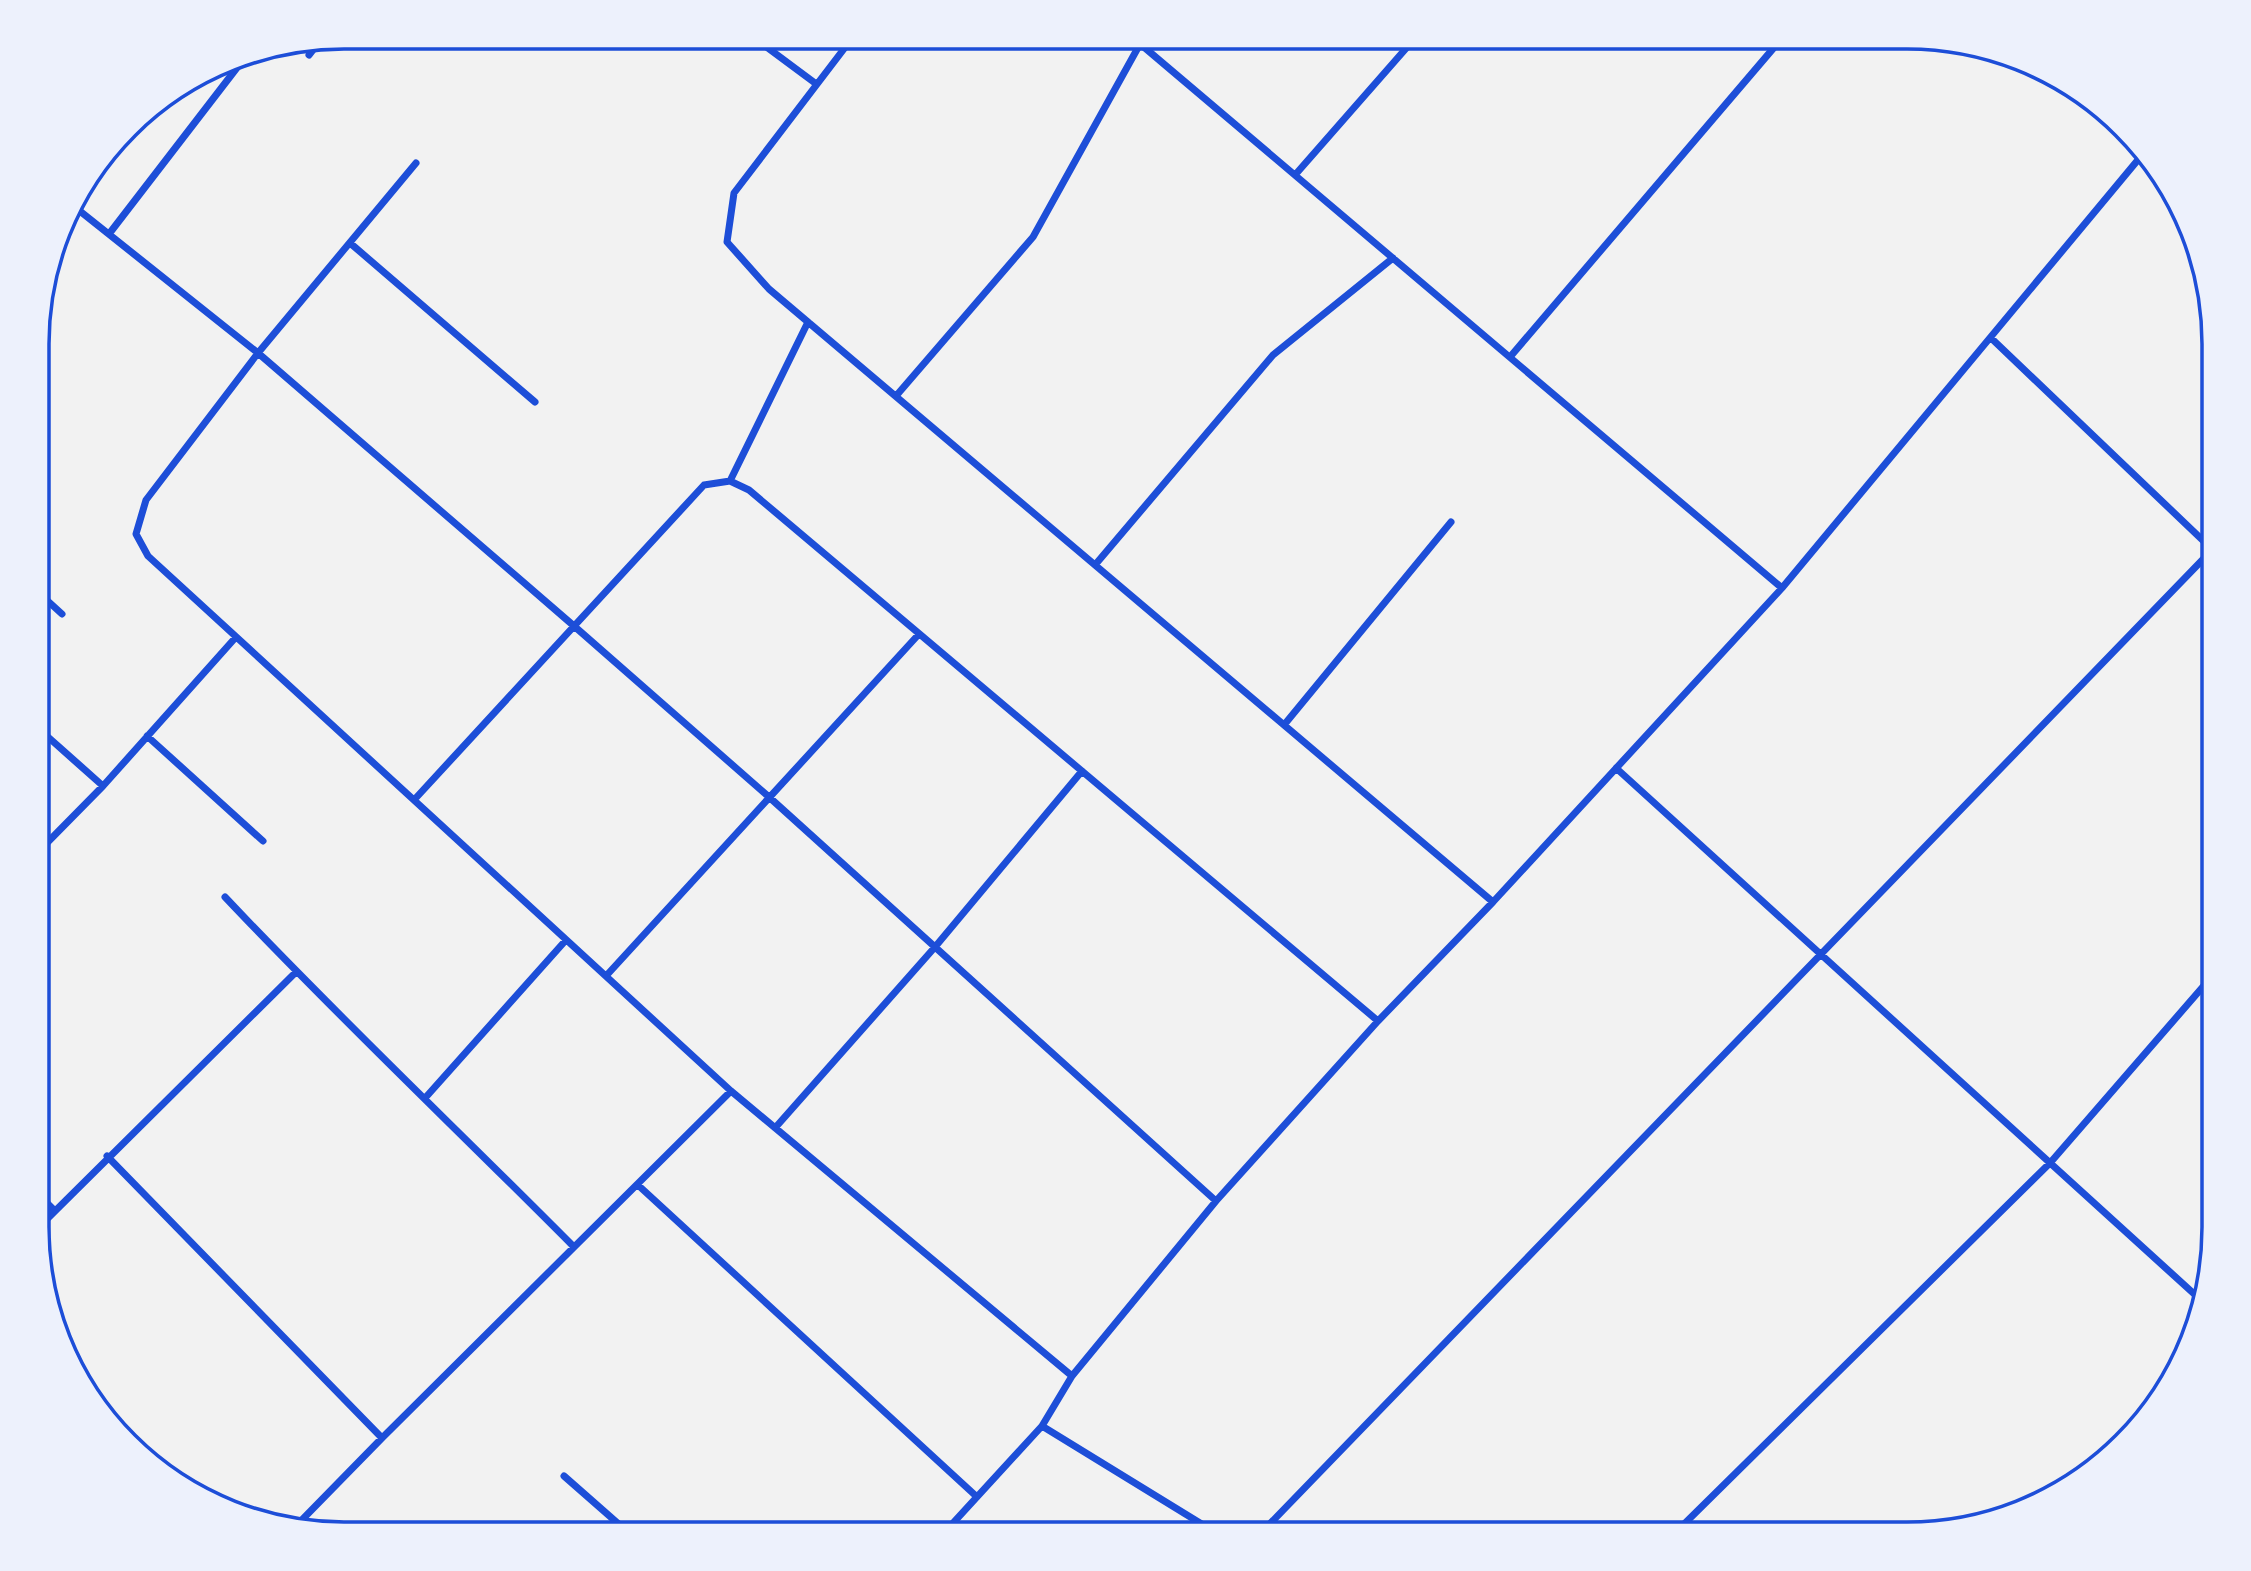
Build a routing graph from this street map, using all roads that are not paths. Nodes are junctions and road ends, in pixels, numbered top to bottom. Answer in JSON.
{"nodes":[{"id":1,"x":769,"y":49,"type":"edge"},
{"id":2,"x":843,"y":49,"type":"edge"},
{"id":3,"x":1137,"y":49,"type":"edge"},
{"id":4,"x":1146,"y":49,"type":"edge"},
{"id":5,"x":1405,"y":49,"type":"edge"},
{"id":6,"x":1773,"y":49,"type":"edge"},
{"id":7,"x":312,"y":51,"type":"edge"},
{"id":8,"x":309,"y":55,"type":"dead end"},
{"id":9,"x":236,"y":69,"type":"edge"},
{"id":10,"x":816,"y":83,"type":"junction"},
{"id":11,"x":2138,"y":160,"type":"edge"},
{"id":12,"x":416,"y":163,"type":"dead end"},
{"id":13,"x":1295,"y":175,"type":"junction"},
{"id":14,"x":80,"y":211,"type":"edge"},
{"id":15,"x":109,"y":234,"type":"junction"},
{"id":16,"x":350,"y":243,"type":"junction"},
{"id":17,"x":1393,"y":258,"type":"junction"},
{"id":18,"x":808,"y":322,"type":"junction"},
{"id":19,"x":1991,"y":338,"type":"junction"},
{"id":20,"x":258,"y":354,"type":"junction"},
{"id":21,"x":1510,"y":357,"type":"junction"},
{"id":22,"x":896,"y":396,"type":"junction"},
{"id":23,"x":535,"y":402,"type":"dead end"},
{"id":24,"x":730,"y":481,"type":"junction"},
{"id":25,"x":1451,"y":522,"type":"dead end"},
{"id":26,"x":2202,"y":539,"type":"edge"},
{"id":27,"x":2202,"y":561,"type":"edge"},
{"id":28,"x":1095,"y":565,"type":"junction"},
{"id":29,"x":1782,"y":588,"type":"junction"},
{"id":30,"x":49,"y":602,"type":"edge"},
{"id":31,"x":62,"y":614,"type":"dead end"},
{"id":32,"x":574,"y":626,"type":"junction"},
{"id":33,"x":919,"y":634,"type":"junction"},
{"id":34,"x":236,"y":637,"type":"junction"},
{"id":35,"x":1284,"y":724,"type":"junction"},
{"id":36,"x":147,"y":736,"type":"junction"},
{"id":37,"x":49,"y":738,"type":"edge"},
{"id":38,"x":1616,"y":768,"type":"junction"},
{"id":39,"x":1083,"y":771,"type":"junction"},
{"id":40,"x":103,"y":786,"type":"junction"},
{"id":41,"x":769,"y":797,"type":"junction"},
{"id":42,"x":414,"y":800,"type":"junction"},
{"id":43,"x":49,"y":841,"type":"edge"},
{"id":44,"x":262,"y":841,"type":"dead end"},
{"id":45,"x":225,"y":897,"type":"dead end"},
{"id":46,"x":1493,"y":902,"type":"junction"},
{"id":47,"x":566,"y":940,"type":"junction"},
{"id":48,"x":936,"y":947,"type":"junction"},
{"id":49,"x":1820,"y":954,"type":"junction"},
{"id":50,"x":296,"y":972,"type":"junction"},
{"id":51,"x":606,"y":976,"type":"junction"},
{"id":52,"x":2202,"y":988,"type":"edge"},
{"id":53,"x":1378,"y":1021,"type":"junction"},
{"id":54,"x":731,"y":1091,"type":"junction"},
{"id":55,"x":426,"y":1097,"type":"junction"},
{"id":56,"x":775,"y":1128,"type":"junction"},
{"id":57,"x":107,"y":1156,"type":"junction"},
{"id":58,"x":2050,"y":1163,"type":"junction"},
{"id":59,"x":639,"y":1186,"type":"junction"},
{"id":60,"x":1216,"y":1201,"type":"junction"},
{"id":61,"x":49,"y":1205,"type":"edge"},
{"id":62,"x":54,"y":1210,"type":"junction"},
{"id":63,"x":49,"y":1216,"type":"edge"},
{"id":64,"x":574,"y":1247,"type":"junction"},
{"id":65,"x":2194,"y":1294,"type":"edge"},
{"id":66,"x":1072,"y":1376,"type":"junction"},
{"id":67,"x":1042,"y":1426,"type":"junction"},
{"id":68,"x":382,"y":1438,"type":"junction"},
{"id":69,"x":564,"y":1476,"type":"dead end"},
{"id":70,"x":976,"y":1496,"type":"junction"},
{"id":71,"x":303,"y":1519,"type":"edge"},
{"id":72,"x":616,"y":1522,"type":"edge"},
{"id":73,"x":953,"y":1522,"type":"edge"},
{"id":74,"x":1198,"y":1522,"type":"edge"},
{"id":75,"x":1272,"y":1522,"type":"edge"},
{"id":76,"x":1686,"y":1522,"type":"edge"}],
"edges":[{"from":1,"to":10,"type":"street"},
{"from":2,"to":10,"type":"street"},
{"from":3,"to":22,"type":"street"},
{"from":4,"to":13,"type":"street"},
{"from":5,"to":13,"type":"street"},
{"from":6,"to":21,"type":"street"},
{"from":7,"to":8,"type":"street"},
{"from":9,"to":15,"type":"street"},
{"from":10,"to":18,"type":"street"},
{"from":11,"to":19,"type":"street"},
{"from":12,"to":16,"type":"street"},
{"from":13,"to":17,"type":"street"},
{"from":14,"to":15,"type":"street"},
{"from":15,"to":20,"type":"street"},
{"from":16,"to":20,"type":"street"},
{"from":16,"to":23,"type":"street"},
{"from":17,"to":21,"type":"street"},
{"from":17,"to":28,"type":"street"},
{"from":18,"to":22,"type":"street"},
{"from":18,"to":24,"type":"street"},
{"from":19,"to":26,"type":"street"},
{"from":19,"to":29,"type":"street"},
{"from":20,"to":32,"type":"street"},
{"from":20,"to":34,"type":"street"},
{"from":21,"to":29,"type":"street"},
{"from":22,"to":28,"type":"street"},
{"from":24,"to":32,"type":"street"},
{"from":24,"to":33,"type":"street"},
{"from":25,"to":35,"type":"street"},
{"from":27,"to":49,"type":"street"},
{"from":28,"to":35,"type":"street"},
{"from":29,"to":38,"type":"street"},
{"from":30,"to":31,"type":"street"},
{"from":32,"to":41,"type":"street"},
{"from":32,"to":42,"type":"street"},
{"from":33,"to":39,"type":"street"},
{"from":33,"to":41,"type":"street"},
{"from":34,"to":36,"type":"street"},
{"from":34,"to":42,"type":"street"},
{"from":35,"to":46,"type":"street"},
{"from":36,"to":40,"type":"street"},
{"from":36,"to":44,"type":"street"},
{"from":37,"to":40,"type":"street"},
{"from":38,"to":46,"type":"street"},
{"from":38,"to":49,"type":"street"},
{"from":39,"to":48,"type":"street"},
{"from":39,"to":53,"type":"street"},
{"from":40,"to":43,"type":"street"},
{"from":41,"to":48,"type":"street"},
{"from":41,"to":51,"type":"street"},
{"from":42,"to":47,"type":"street"},
{"from":45,"to":50,"type":"street"},
{"from":46,"to":53,"type":"street"},
{"from":47,"to":51,"type":"street"},
{"from":47,"to":55,"type":"street"},
{"from":48,"to":56,"type":"street"},
{"from":48,"to":60,"type":"street"},
{"from":49,"to":58,"type":"street"},
{"from":49,"to":75,"type":"street"},
{"from":50,"to":55,"type":"street"},
{"from":50,"to":57,"type":"street"},
{"from":51,"to":54,"type":"street"},
{"from":52,"to":58,"type":"street"},
{"from":53,"to":60,"type":"street"},
{"from":54,"to":56,"type":"street"},
{"from":54,"to":59,"type":"street"},
{"from":55,"to":64,"type":"street"},
{"from":56,"to":66,"type":"street"},
{"from":57,"to":62,"type":"street"},
{"from":57,"to":68,"type":"street"},
{"from":58,"to":65,"type":"street"},
{"from":58,"to":76,"type":"street"},
{"from":59,"to":64,"type":"street"},
{"from":59,"to":70,"type":"street"},
{"from":60,"to":66,"type":"street"},
{"from":61,"to":62,"type":"street"},
{"from":62,"to":63,"type":"street"},
{"from":64,"to":68,"type":"street"},
{"from":66,"to":67,"type":"street"},
{"from":67,"to":70,"type":"street"},
{"from":67,"to":74,"type":"street"},
{"from":68,"to":71,"type":"street"},
{"from":69,"to":72,"type":"street"},
{"from":70,"to":73,"type":"street"}]}
